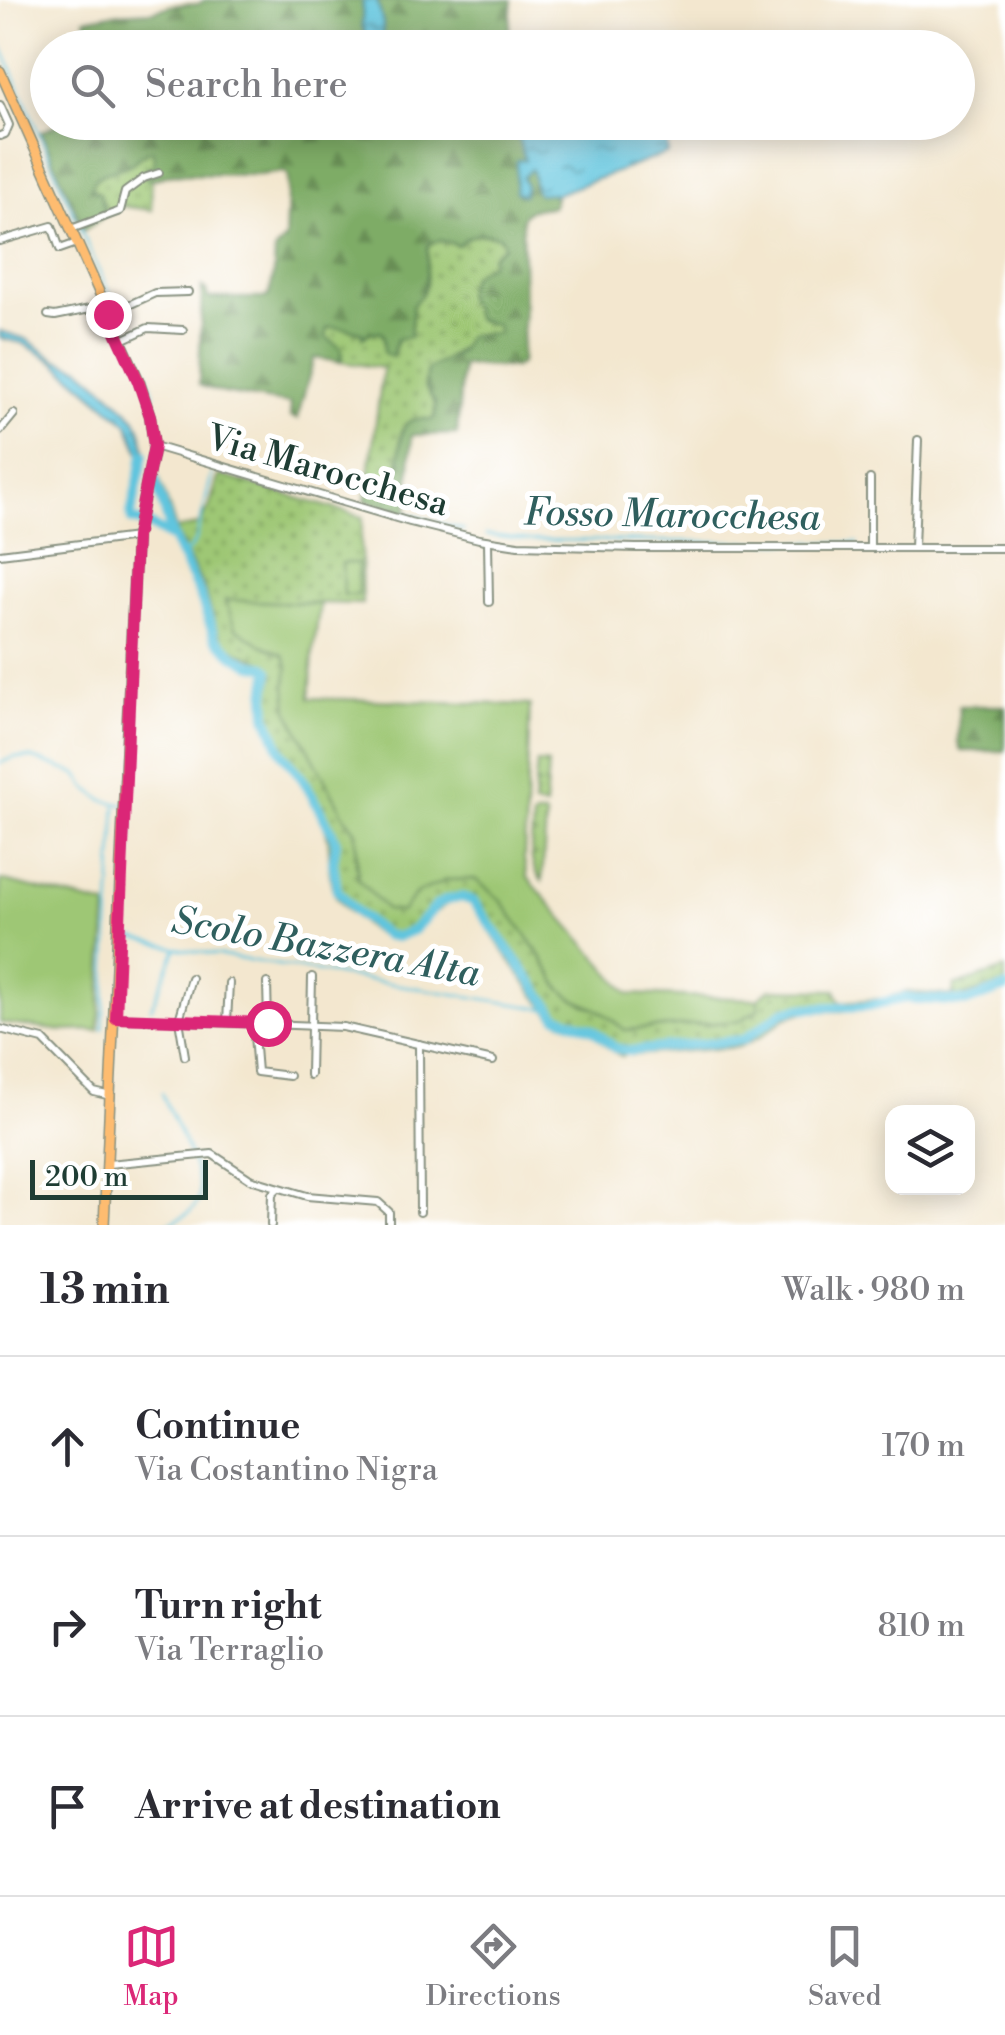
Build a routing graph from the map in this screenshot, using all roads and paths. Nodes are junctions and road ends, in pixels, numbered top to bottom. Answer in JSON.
{"nodes":[{"id":1,"x":0,"y":71,"type":"edge"},
{"id":2,"x":0,"y":105,"type":"edge"},
{"id":3,"x":30,"y":133,"type":"edge"},
{"id":4,"x":2,"y":135,"type":"edge"},
{"id":5,"x":34,"y":140,"type":"edge"},
{"id":6,"x":160,"y":173,"type":"dead end"},
{"id":7,"x":76,"y":227,"type":"junction"},
{"id":8,"x":0,"y":240,"type":"edge"},
{"id":9,"x":74,"y":244,"type":"junction"},
{"id":10,"x":188,"y":292,"type":"dead end"},
{"id":11,"x":112,"y":310,"type":"junction"},
{"id":12,"x":48,"y":314,"type":"dead end"},
{"id":13,"x":183,"y":330,"type":"dead end"},
{"id":14,"x":127,"y":338,"type":"junction"},
{"id":15,"x":14,"y":414,"type":"dead end"},
{"id":16,"x":0,"y":432,"type":"edge"},
{"id":17,"x":918,"y":440,"type":"dead end"},
{"id":18,"x":154,"y":446,"type":"junction"},
{"id":19,"x":870,"y":480,"type":"dead end"},
{"id":20,"x":469,"y":526,"type":"dead end"},
{"id":21,"x":467,"y":536,"type":"junction"},
{"id":22,"x":136,"y":537,"type":"junction"},
{"id":23,"x":488,"y":541,"type":"junction"},
{"id":24,"x":870,"y":547,"type":"junction"},
{"id":25,"x":914,"y":548,"type":"junction"},
{"id":26,"x":1005,"y":548,"type":"edge"},
{"id":27,"x":0,"y":554,"type":"edge"},
{"id":28,"x":489,"y":602,"type":"dead end"},
{"id":29,"x":312,"y":977,"type":"dead end"},
{"id":30,"x":191,"y":978,"type":"dead end"},
{"id":31,"x":267,"y":983,"type":"dead end"},
{"id":32,"x":229,"y":984,"type":"dead end"},
{"id":33,"x":116,"y":1018,"type":"junction"},
{"id":34,"x":179,"y":1020,"type":"junction"},
{"id":35,"x":227,"y":1022,"type":"junction"},
{"id":36,"x":253,"y":1022,"type":"junction"},
{"id":37,"x":268,"y":1023,"type":"junction"},
{"id":38,"x":312,"y":1025,"type":"junction"},
{"id":39,"x":0,"y":1029,"type":"edge"},
{"id":40,"x":419,"y":1044,"type":"junction"},
{"id":41,"x":185,"y":1056,"type":"dead end"},
{"id":42,"x":492,"y":1061,"type":"dead end"},
{"id":43,"x":310,"y":1075,"type":"dead end"},
{"id":44,"x":290,"y":1076,"type":"dead end"},
{"id":45,"x":112,"y":1096,"type":"junction"},
{"id":46,"x":108,"y":1164,"type":"junction"},
{"id":47,"x":278,"y":1188,"type":"junction"},
{"id":48,"x":420,"y":1212,"type":"dead end"},
{"id":49,"x":104,"y":1225,"type":"edge"},
{"id":50,"x":271,"y":1225,"type":"edge"},
{"id":51,"x":389,"y":1225,"type":"edge"}],
"edges":[{"from":1,"to":3,"type":"main road"},
{"from":2,"to":4,"type":"street"},
{"from":5,"to":7,"type":"main road"},
{"from":6,"to":7,"type":"street"},
{"from":7,"to":9,"type":"main road"},
{"from":8,"to":9,"type":"street"},
{"from":9,"to":11,"type":"main road"},
{"from":10,"to":11,"type":"street"},
{"from":11,"to":12,"type":"street"},
{"from":11,"to":14,"type":"main road"},
{"from":13,"to":14,"type":"street"},
{"from":14,"to":18,"type":"main road"},
{"from":15,"to":16,"type":"street"},
{"from":17,"to":25,"type":"street"},
{"from":18,"to":21,"type":"street","name":"Via Marocchesa"},
{"from":18,"to":22,"type":"main road"},
{"from":19,"to":24,"type":"street"},
{"from":20,"to":21,"type":"street"},
{"from":21,"to":23,"type":"street","name":"Via Marocchesa"},
{"from":22,"to":27,"type":"street"},
{"from":22,"to":33,"type":"main road"},
{"from":23,"to":24,"type":"street","name":"Via Marocchesa"},
{"from":23,"to":28,"type":"street","name":"Via Marocchesa"},
{"from":24,"to":25,"type":"street","name":"Via Marocchesa"},
{"from":25,"to":26,"type":"street","name":"Via Marocchesa"},
{"from":29,"to":38,"type":"street"},
{"from":30,"to":34,"type":"street"},
{"from":31,"to":37,"type":"street"},
{"from":32,"to":35,"type":"street"},
{"from":33,"to":34,"type":"street"},
{"from":33,"to":45,"type":"main road"},
{"from":34,"to":35,"type":"street"},
{"from":34,"to":41,"type":"street"},
{"from":35,"to":36,"type":"street"},
{"from":36,"to":37,"type":"street"},
{"from":36,"to":44,"type":"street"},
{"from":37,"to":38,"type":"street"},
{"from":38,"to":40,"type":"street"},
{"from":38,"to":43,"type":"street"},
{"from":39,"to":45,"type":"street"},
{"from":40,"to":42,"type":"street"},
{"from":40,"to":48,"type":"street"},
{"from":45,"to":46,"type":"main road"},
{"from":46,"to":47,"type":"street"},
{"from":46,"to":49,"type":"main road"},
{"from":47,"to":50,"type":"street"},
{"from":47,"to":51,"type":"street"}]}
